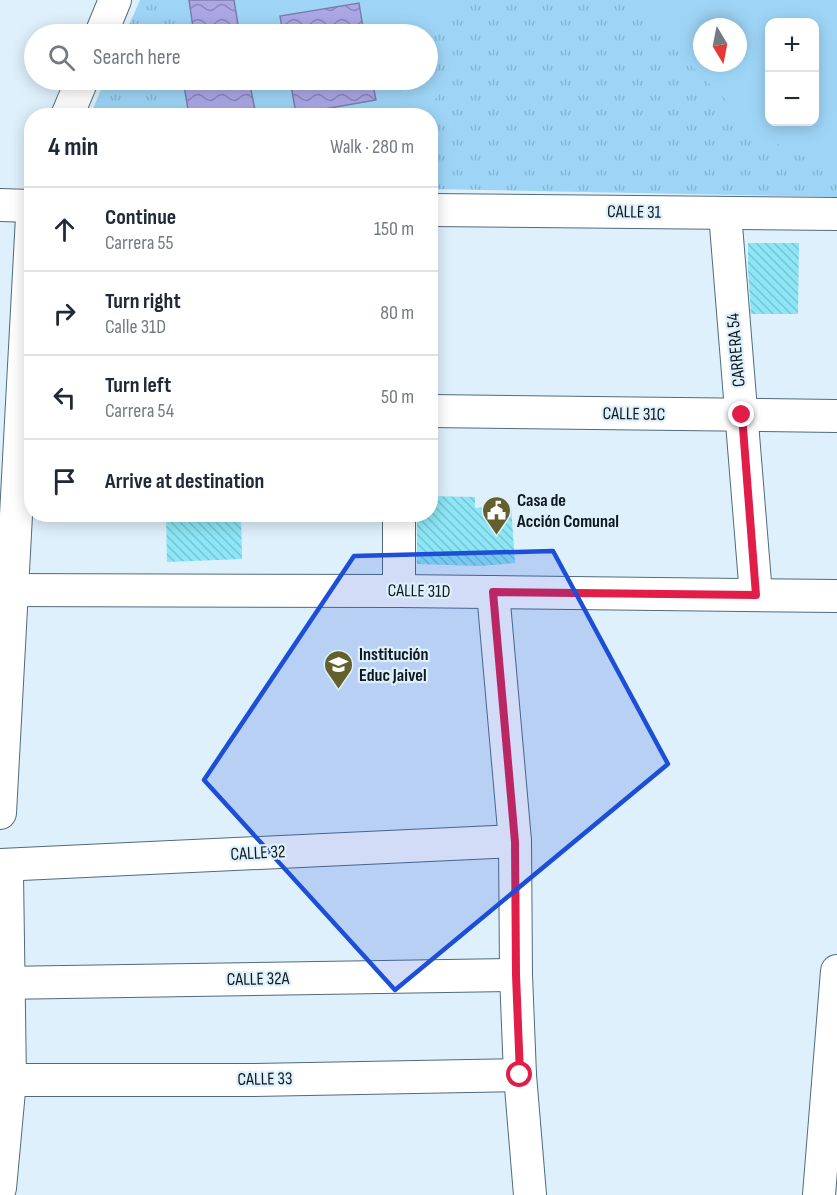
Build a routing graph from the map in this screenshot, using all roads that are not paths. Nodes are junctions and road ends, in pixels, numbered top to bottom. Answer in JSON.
{"nodes":[{"id":1,"x":115,"y":0,"type":"edge"},
{"id":2,"x":104,"y":24,"type":"edge"},
{"id":3,"x":78,"y":90,"type":"edge"},
{"id":4,"x":70,"y":108,"type":"edge"},
{"id":5,"x":0,"y":206,"type":"edge"},
{"id":6,"x":24,"y":206,"type":"edge"},
{"id":7,"x":438,"y":210,"type":"edge"},
{"id":8,"x":725,"y":213,"type":"junction"},
{"id":9,"x":837,"y":214,"type":"edge"},
{"id":10,"x":24,"y":325,"type":"edge"},
{"id":11,"x":18,"y":406,"type":"edge"},
{"id":12,"x":438,"y":411,"type":"edge"},
{"id":13,"x":742,"y":415,"type":"junction"},
{"id":14,"x":837,"y":417,"type":"edge"},
{"id":15,"x":399,"y":522,"type":"edge"},
{"id":16,"x":6,"y":590,"type":"edge"},
{"id":17,"x":399,"y":591,"type":"junction"},
{"id":18,"x":493,"y":592,"type":"junction"},
{"id":19,"x":756,"y":595,"type":"junction"},
{"id":20,"x":837,"y":596,"type":"edge"},
{"id":21,"x":0,"y":813,"type":"edge"},
{"id":22,"x":515,"y":842,"type":"junction"},
{"id":23,"x":0,"y":867,"type":"edge"},
{"id":24,"x":837,"y":971,"type":"edge"},
{"id":25,"x":516,"y":975,"type":"junction"},
{"id":26,"x":4,"y":983,"type":"edge"},
{"id":27,"x":520,"y":1075,"type":"junction"},
{"id":28,"x":10,"y":1080,"type":"junction"},
{"id":29,"x":832,"y":1100,"type":"edge"},
{"id":30,"x":0,"y":1188,"type":"edge"},
{"id":31,"x":530,"y":1195,"type":"edge"},
{"id":32,"x":819,"y":1195,"type":"edge"}],
"edges":[{"from":1,"to":2,"type":"street"},
{"from":3,"to":4,"type":"street"},
{"from":5,"to":6,"type":"street"},
{"from":7,"to":8,"type":"street","name":"CALLE 31"},
{"from":8,"to":9,"type":"street","name":"CALLE 31"},
{"from":8,"to":13,"type":"street","name":"CARRERA 54"},
{"from":10,"to":11,"type":"street"},
{"from":11,"to":16,"type":"street"},
{"from":12,"to":13,"type":"street","name":"CALLE 31C"},
{"from":13,"to":14,"type":"street","name":"CALLE 31C"},
{"from":13,"to":19,"type":"street","name":"CARRERA 54"},
{"from":15,"to":17,"type":"street"},
{"from":16,"to":17,"type":"street","name":"CALLE 31D"},
{"from":16,"to":21,"type":"street"},
{"from":17,"to":18,"type":"street","name":"CALLE 31D"},
{"from":18,"to":19,"type":"street","name":"CALLE 31D"},
{"from":18,"to":22,"type":"street"},
{"from":19,"to":20,"type":"street","name":"CALLE 31D"},
{"from":22,"to":23,"type":"street","name":"CALLE 32"},
{"from":22,"to":25,"type":"street"},
{"from":23,"to":26,"type":"street"},
{"from":24,"to":29,"type":"street"},
{"from":25,"to":26,"type":"street","name":"CALLE 32A"},
{"from":25,"to":27,"type":"street"},
{"from":26,"to":28,"type":"street"},
{"from":27,"to":28,"type":"street","name":"CALLE 33"},
{"from":27,"to":31,"type":"street"},
{"from":28,"to":30,"type":"street"},
{"from":29,"to":32,"type":"street"}]}
